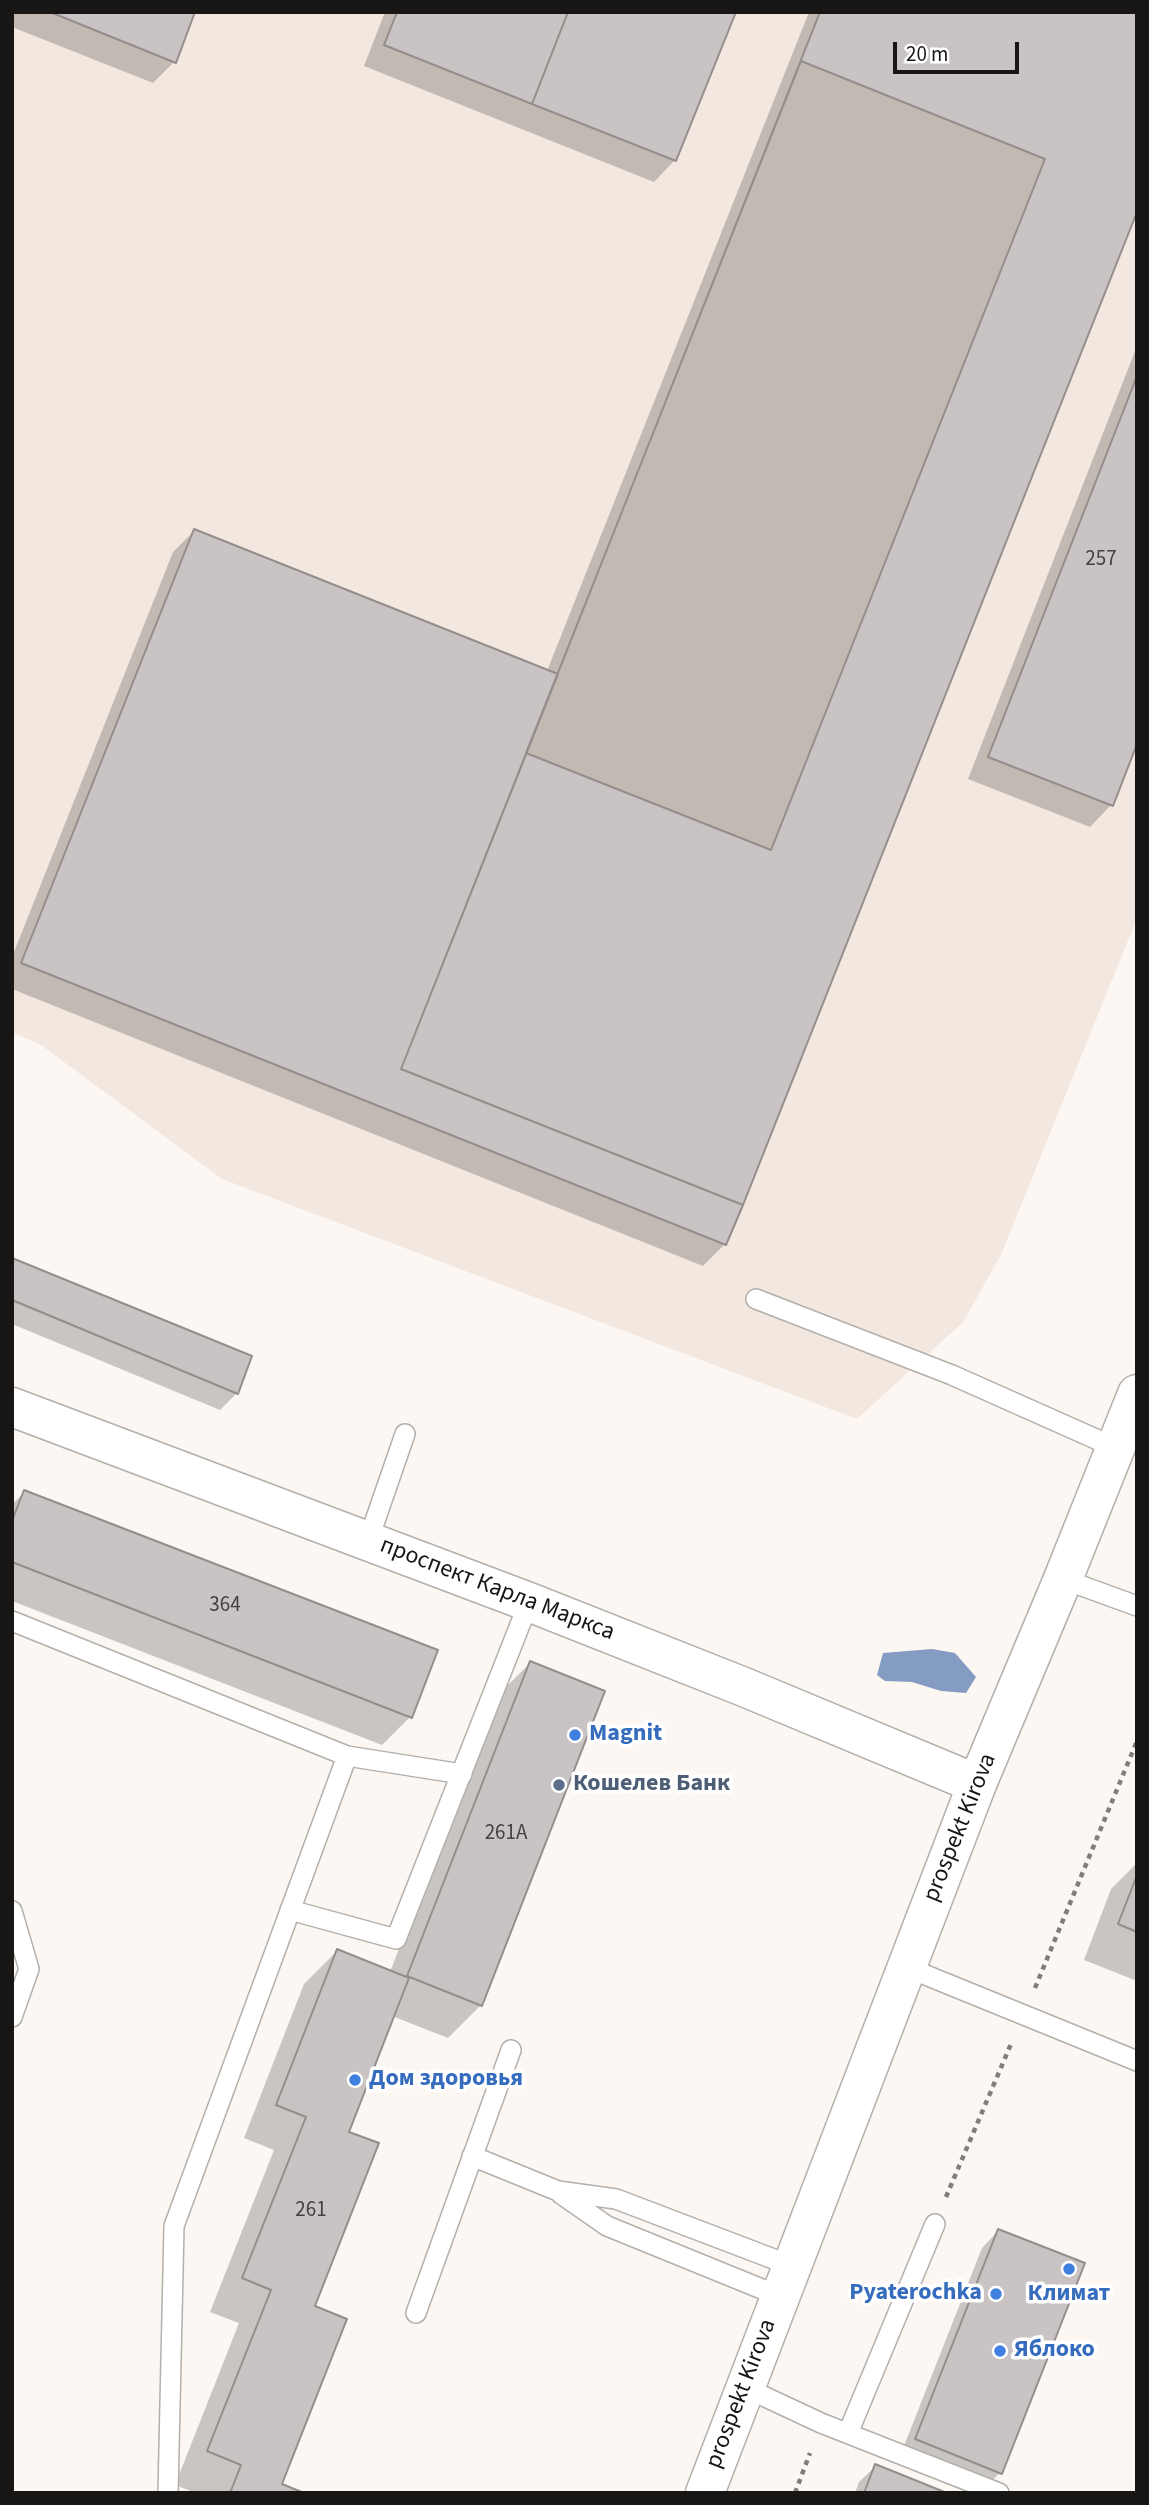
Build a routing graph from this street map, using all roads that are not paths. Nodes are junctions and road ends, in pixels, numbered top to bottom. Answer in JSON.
{"nodes":[{"id":1,"x":756,"y":1298,"type":"dead end"},
{"id":2,"x":1137,"y":1394,"type":"edge"},
{"id":3,"x":12,"y":1408,"type":"edge"},
{"id":4,"x":405,"y":1434,"type":"dead end"},
{"id":5,"x":1116,"y":1448,"type":"junction"},
{"id":6,"x":368,"y":1541,"type":"junction"},
{"id":7,"x":1063,"y":1579,"type":"junction"},
{"id":8,"x":529,"y":1602,"type":"junction"},
{"id":9,"x":1137,"y":1606,"type":"edge"},
{"id":10,"x":12,"y":1621,"type":"edge"},
{"id":11,"x":347,"y":1756,"type":"junction"},
{"id":12,"x":462,"y":1774,"type":"junction"},
{"id":13,"x":977,"y":1784,"type":"junction"},
{"id":14,"x":290,"y":1910,"type":"junction"},
{"id":15,"x":12,"y":1911,"type":"edge"},
{"id":16,"x":906,"y":1967,"type":"junction"},
{"id":17,"x":12,"y":2017,"type":"edge"},
{"id":18,"x":511,"y":2050,"type":"dead end"},
{"id":19,"x":1137,"y":2061,"type":"edge"},
{"id":20,"x":472,"y":2156,"type":"junction"},
{"id":21,"x":558,"y":2191,"type":"junction"},
{"id":22,"x":935,"y":2224,"type":"dead end"},
{"id":23,"x":785,"y":2281,"type":"junction"},
{"id":24,"x":416,"y":2313,"type":"dead end"},
{"id":25,"x":744,"y":2387,"type":"junction"},
{"id":26,"x":848,"y":2433,"type":"junction"},
{"id":27,"x":168,"y":2493,"type":"edge"},
{"id":28,"x":705,"y":2493,"type":"edge"},
{"id":29,"x":999,"y":2493,"type":"edge"}],
"edges":[{"from":1,"to":5,"type":"lane"},
{"from":2,"to":5,"type":"main road","name":"prospekt Kirova"},
{"from":3,"to":6,"type":"main road","name":"проспект Карла Маркса"},
{"from":4,"to":6,"type":"lane"},
{"from":5,"to":7,"type":"main road","name":"prospekt Kirova"},
{"from":6,"to":8,"type":"main road","name":"проспект Карла Маркса"},
{"from":7,"to":9,"type":"lane"},
{"from":7,"to":13,"type":"main road","name":"prospekt Kirova"},
{"from":8,"to":12,"type":"lane"},
{"from":8,"to":13,"type":"main road","name":"проспект Карла Маркса"},
{"from":10,"to":11,"type":"lane"},
{"from":11,"to":12,"type":"lane"},
{"from":11,"to":14,"type":"lane"},
{"from":12,"to":14,"type":"lane"},
{"from":13,"to":16,"type":"main road","name":"prospekt Kirova"},
{"from":14,"to":27,"type":"lane"},
{"from":15,"to":17,"type":"lane"},
{"from":16,"to":19,"type":"lane"},
{"from":16,"to":23,"type":"main road","name":"prospekt Kirova"},
{"from":18,"to":20,"type":"lane"},
{"from":20,"to":21,"type":"lane"},
{"from":20,"to":24,"type":"lane"},
{"from":21,"to":23,"type":"lane"},
{"from":21,"to":23,"type":"lane"},
{"from":22,"to":26,"type":"lane"},
{"from":23,"to":25,"type":"main road","name":"prospekt Kirova"},
{"from":25,"to":26,"type":"lane"},
{"from":25,"to":28,"type":"main road","name":"prospekt Kirova"},
{"from":26,"to":29,"type":"lane"}]}
